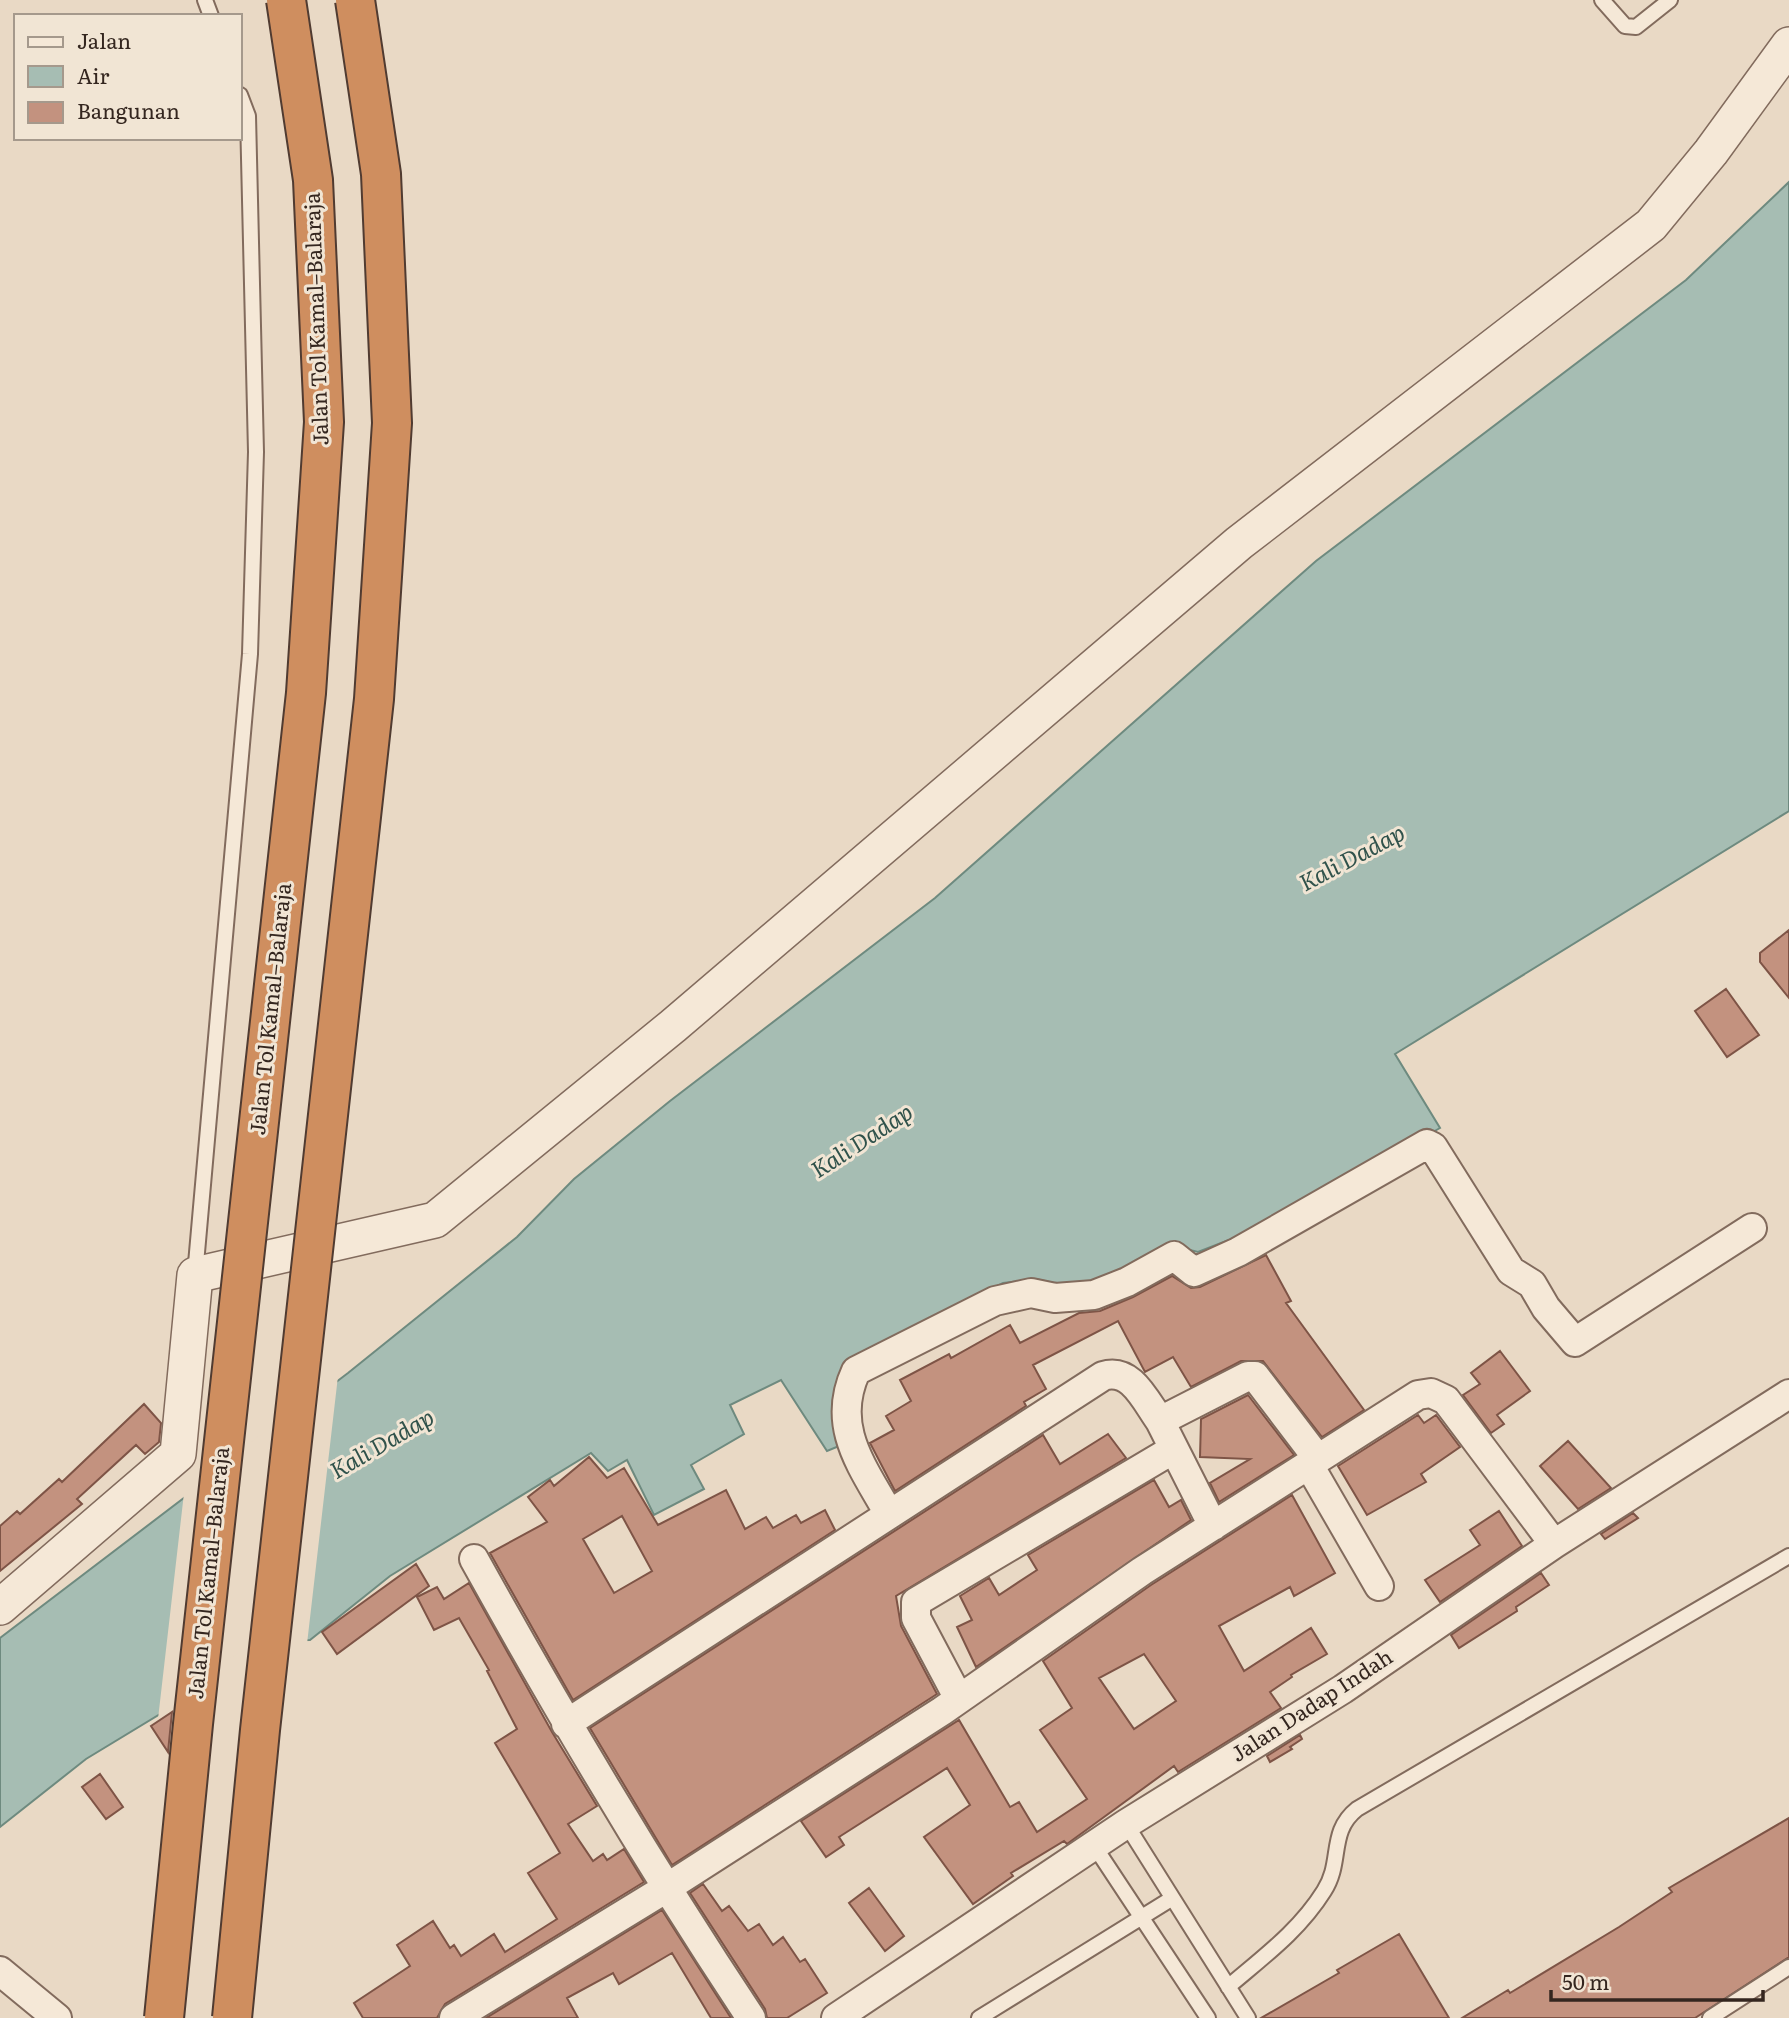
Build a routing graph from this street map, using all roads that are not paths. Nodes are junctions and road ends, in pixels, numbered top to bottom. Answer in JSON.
{"nodes":[{"id":1,"x":286,"y":0,"type":"edge"},
{"id":2,"x":355,"y":0,"type":"edge"},
{"id":3,"x":1670,"y":0,"type":"edge"},
{"id":4,"x":1606,"y":2,"type":"edge"},
{"id":5,"x":1789,"y":45,"type":"edge"},
{"id":6,"x":242,"y":100,"type":"edge"},
{"id":7,"x":1752,"y":1228,"type":"dead end"},
{"id":8,"x":195,"y":1275,"type":"junction"},
{"id":9,"x":1789,"y":1394,"type":"edge"},
{"id":10,"x":1160,"y":1421,"type":"junction"},
{"id":11,"x":1174,"y":1449,"type":"junction"},
{"id":12,"x":1313,"y":1462,"type":"junction"},
{"id":13,"x":889,"y":1514,"type":"junction"},
{"id":14,"x":1213,"y":1526,"type":"junction"},
{"id":15,"x":1554,"y":1544,"type":"junction"},
{"id":16,"x":1789,"y":1556,"type":"edge"},
{"id":17,"x":474,"y":1559,"type":"dead end"},
{"id":18,"x":1379,"y":1586,"type":"dead end"},
{"id":19,"x":0,"y":1607,"type":"edge"},
{"id":20,"x":959,"y":1699,"type":"junction"},
{"id":21,"x":566,"y":1724,"type":"junction"},
{"id":22,"x":1125,"y":1824,"type":"junction"},
{"id":23,"x":1095,"y":1847,"type":"junction"},
{"id":24,"x":665,"y":1889,"type":"junction"},
{"id":25,"x":1171,"y":1899,"type":"junction"},
{"id":26,"x":1142,"y":1920,"type":"junction"},
{"id":27,"x":1789,"y":1967,"type":"edge"},
{"id":28,"x":0,"y":1971,"type":"edge"},
{"id":29,"x":1228,"y":1987,"type":"junction"},
{"id":30,"x":57,"y":2018,"type":"edge"},
{"id":31,"x":164,"y":2018,"type":"edge"},
{"id":32,"x":232,"y":2018,"type":"edge"},
{"id":33,"x":454,"y":2018,"type":"edge"},
{"id":34,"x":751,"y":2018,"type":"edge"},
{"id":35,"x":836,"y":2018,"type":"edge"},
{"id":36,"x":979,"y":2018,"type":"edge"},
{"id":37,"x":1208,"y":2018,"type":"edge"},
{"id":38,"x":1248,"y":2018,"type":"edge"},
{"id":39,"x":1710,"y":2018,"type":"edge"}],
"edges":[{"from":1,"to":31,"type":"highway","name":"Jalan Tol Kamal–Balaraja","bridge":true},
{"from":2,"to":32,"type":"highway","bridge":true},
{"from":3,"to":4,"type":"lane"},
{"from":5,"to":8,"type":"street"},
{"from":6,"to":8,"type":"lane"},
{"from":7,"to":13,"type":"street"},
{"from":8,"to":19,"type":"street"},
{"from":9,"to":15,"type":"street","name":"Jalan Dadap Indah"},
{"from":10,"to":11,"type":"street"},
{"from":10,"to":12,"type":"street"},
{"from":10,"to":13,"type":"street"},
{"from":11,"to":14,"type":"street"},
{"from":11,"to":20,"type":"street"},
{"from":12,"to":14,"type":"street"},
{"from":12,"to":15,"type":"street"},
{"from":12,"to":18,"type":"street"},
{"from":13,"to":21,"type":"street"},
{"from":14,"to":20,"type":"street"},
{"from":15,"to":22,"type":"street","name":"Jalan Dadap Indah"},
{"from":16,"to":29,"type":"lane"},
{"from":17,"to":21,"type":"street"},
{"from":20,"to":24,"type":"street"},
{"from":21,"to":24,"type":"street"},
{"from":22,"to":23,"type":"street","name":"Jalan Dadap Indah"},
{"from":22,"to":25,"type":"lane"},
{"from":23,"to":26,"type":"lane"},
{"from":23,"to":35,"type":"street","name":"Jalan Dadap Indah"},
{"from":24,"to":33,"type":"street"},
{"from":24,"to":34,"type":"street"},
{"from":25,"to":26,"type":"lane"},
{"from":25,"to":29,"type":"lane"},
{"from":26,"to":36,"type":"lane"},
{"from":26,"to":37,"type":"lane"},
{"from":27,"to":39,"type":"lane"},
{"from":28,"to":30,"type":"street"},
{"from":29,"to":38,"type":"lane"}]}
